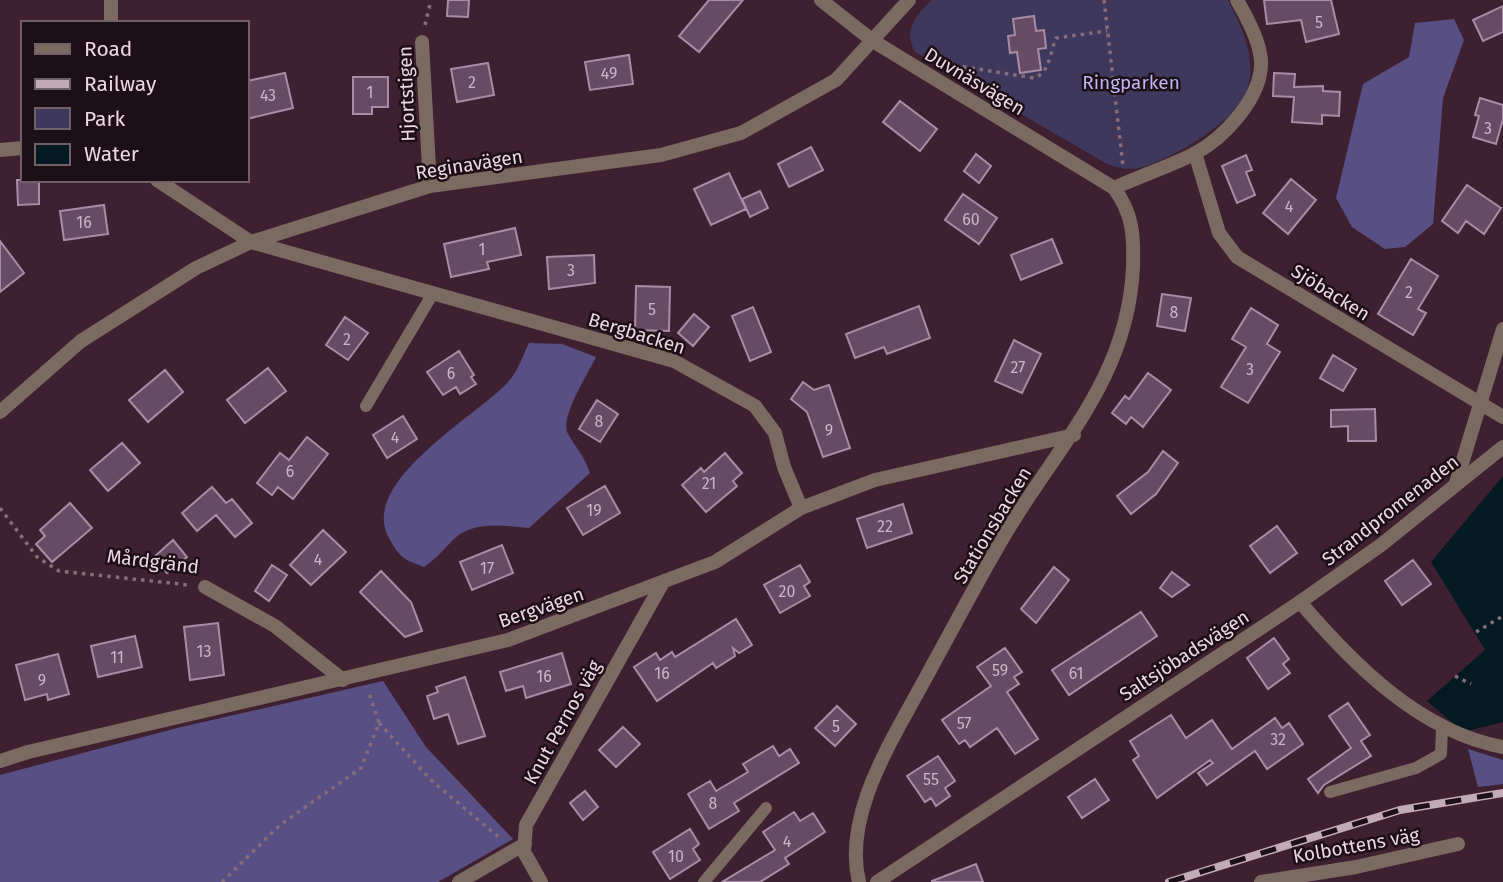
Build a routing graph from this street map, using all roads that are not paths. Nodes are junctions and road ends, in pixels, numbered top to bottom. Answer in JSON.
{"nodes":[{"id":1,"x":111,"y":0,"type":"edge"},
{"id":2,"x":821,"y":0,"type":"edge"},
{"id":3,"x":909,"y":0,"type":"edge"},
{"id":4,"x":1237,"y":0,"type":"edge"},
{"id":5,"x":111,"y":21,"type":"edge"},
{"id":6,"x":873,"y":41,"type":"junction"},
{"id":7,"x":422,"y":42,"type":"road end"},
{"id":8,"x":21,"y":148,"type":"edge"},
{"id":9,"x":0,"y":150,"type":"edge"},
{"id":10,"x":1195,"y":153,"type":"junction"},
{"id":11,"x":160,"y":182,"type":"edge"},
{"id":12,"x":1119,"y":185,"type":"junction"},
{"id":13,"x":430,"y":186,"type":"junction"},
{"id":14,"x":251,"y":243,"type":"junction"},
{"id":15,"x":432,"y":295,"type":"junction"},
{"id":16,"x":1503,"y":329,"type":"edge"},
{"id":17,"x":1480,"y":404,"type":"junction"},
{"id":18,"x":366,"y":406,"type":"dead end"},
{"id":19,"x":0,"y":412,"type":"edge"},
{"id":20,"x":1503,"y":417,"type":"edge"},
{"id":21,"x":1074,"y":435,"type":"junction"},
{"id":22,"x":1503,"y":447,"type":"edge"},
{"id":23,"x":1456,"y":483,"type":"junction"},
{"id":24,"x":801,"y":508,"type":"junction"},
{"id":25,"x":662,"y":584,"type":"junction"},
{"id":26,"x":205,"y":587,"type":"road end"},
{"id":27,"x":1300,"y":602,"type":"junction"},
{"id":28,"x":343,"y":680,"type":"junction"},
{"id":29,"x":1442,"y":728,"type":"junction"},
{"id":30,"x":1503,"y":747,"type":"edge"},
{"id":31,"x":0,"y":761,"type":"edge"},
{"id":32,"x":1330,"y":792,"type":"dead end"},
{"id":33,"x":766,"y":808,"type":"dead end"},
{"id":34,"x":1458,"y":844,"type":"dead end"},
{"id":35,"x":520,"y":847,"type":"junction"},
{"id":36,"x":459,"y":882,"type":"edge"},
{"id":37,"x":541,"y":882,"type":"edge"},
{"id":38,"x":704,"y":882,"type":"edge"},
{"id":39,"x":859,"y":882,"type":"edge"},
{"id":40,"x":877,"y":882,"type":"edge"},
{"id":41,"x":1261,"y":882,"type":"edge"}],
"edges":[{"from":1,"to":5,"type":"street"},
{"from":2,"to":6,"type":"street","name":"Duvnäsvägen"},
{"from":3,"to":6,"type":"street","name":"Reginavägen"},
{"from":4,"to":10,"type":"street"},
{"from":6,"to":12,"type":"street","name":"Duvnäsvägen"},
{"from":6,"to":13,"type":"street","name":"Reginavägen"},
{"from":7,"to":13,"type":"street","name":"Hjortstigen"},
{"from":8,"to":9,"type":"street"},
{"from":10,"to":12,"type":"street"},
{"from":10,"to":17,"type":"street","name":"Sjöbacken"},
{"from":11,"to":14,"type":"street","name":"Bergbacken"},
{"from":12,"to":21,"type":"street","name":"Stationsbacken"},
{"from":13,"to":14,"type":"street","name":"Reginavägen"},
{"from":14,"to":15,"type":"street","name":"Bergbacken"},
{"from":14,"to":19,"type":"street","name":"Reginavägen"},
{"from":15,"to":18,"type":"lane"},
{"from":15,"to":24,"type":"street","name":"Bergbacken"},
{"from":16,"to":17,"type":"street"},
{"from":17,"to":20,"type":"street","name":"Sjöbacken"},
{"from":17,"to":23,"type":"street"},
{"from":21,"to":24,"type":"street","name":"Bergvägen"},
{"from":21,"to":39,"type":"street","name":"Stationsbacken"},
{"from":22,"to":23,"type":"street","name":"Strandpromenaden"},
{"from":23,"to":27,"type":"street","name":"Strandpromenaden"},
{"from":24,"to":25,"type":"street","name":"Bergvägen"},
{"from":25,"to":28,"type":"street","name":"Bergvägen"},
{"from":25,"to":35,"type":"street","name":"Knut Pernos väg"},
{"from":26,"to":28,"type":"street","name":"Mårdgränd"},
{"from":27,"to":29,"type":"street"},
{"from":27,"to":40,"type":"street","name":"Saltsjöbadsvägen"},
{"from":28,"to":31,"type":"street","name":"Bergvägen"},
{"from":29,"to":30,"type":"street"},
{"from":29,"to":32,"type":"lane"},
{"from":33,"to":38,"type":"lane"},
{"from":34,"to":41,"type":"street","name":"Kolbottens väg"},
{"from":35,"to":36,"type":"street"},
{"from":35,"to":37,"type":"street"}]}
